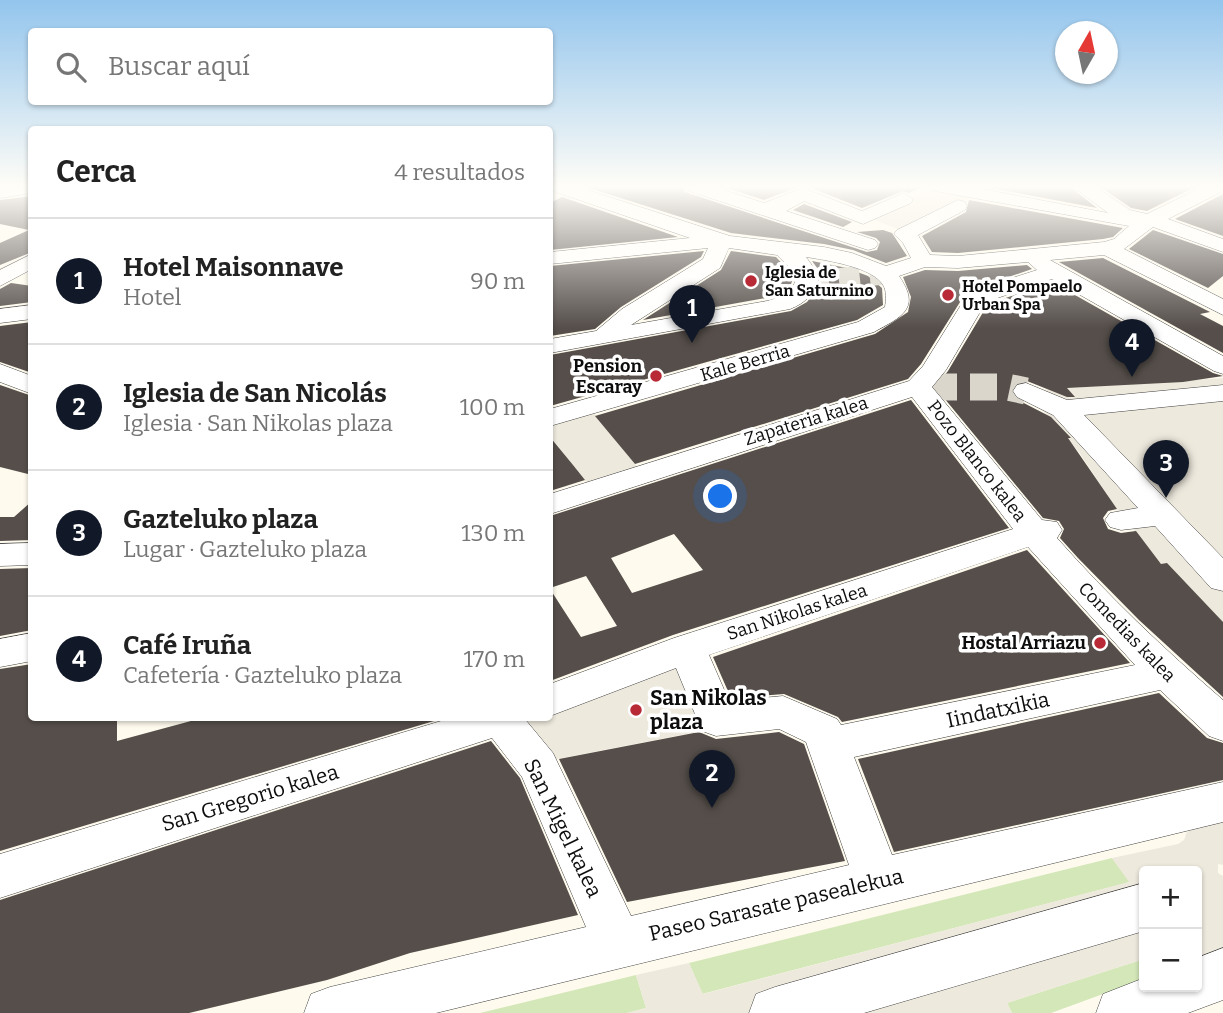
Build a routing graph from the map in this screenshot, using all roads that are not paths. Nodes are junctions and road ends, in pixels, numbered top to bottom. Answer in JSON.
{"nodes":[{"id":1,"x":701,"y":233,"type":"edge"},
{"id":2,"x":823,"y":233,"type":"edge"},
{"id":3,"x":905,"y":233,"type":"edge"},
{"id":4,"x":1133,"y":233,"type":"edge"},
{"id":5,"x":1185,"y":233,"type":"edge"},
{"id":6,"x":829,"y":236,"type":"junction"},
{"id":7,"x":722,"y":240,"type":"junction"},
{"id":8,"x":1223,"y":246,"type":"edge"},
{"id":9,"x":1107,"y":248,"type":"junction"},
{"id":10,"x":791,"y":249,"type":"junction"},
{"id":11,"x":1027,"y":255,"type":"junction"},
{"id":12,"x":553,"y":258,"type":"edge"},
{"id":13,"x":923,"y":261,"type":"junction"},
{"id":14,"x":28,"y":262,"type":"edge"},
{"id":15,"x":884,"y":262,"type":"junction"},
{"id":16,"x":1055,"y":271,"type":"junction"},
{"id":17,"x":0,"y":279,"type":"edge"},
{"id":18,"x":983,"y":295,"type":"junction"},
{"id":19,"x":1223,"y":308,"type":"edge"},
{"id":20,"x":28,"y":312,"type":"edge"},
{"id":21,"x":0,"y":316,"type":"edge"},
{"id":22,"x":604,"y":335,"type":"junction"},
{"id":23,"x":553,"y":345,"type":"edge"},
{"id":24,"x":1223,"y":366,"type":"edge"},
{"id":25,"x":0,"y":372,"type":"edge"},
{"id":26,"x":28,"y":384,"type":"edge"},
{"id":27,"x":924,"y":387,"type":"junction"},
{"id":28,"x":1026,"y":391,"type":"tunnel mouth"},
{"id":29,"x":1223,"y":393,"type":"edge"},
{"id":30,"x":1063,"y":409,"type":"junction"},
{"id":31,"x":553,"y":417,"type":"edge"},
{"id":32,"x":553,"y":502,"type":"edge"},
{"id":33,"x":1162,"y":515,"type":"junction"},
{"id":34,"x":1121,"y":520,"type":"dead end"},
{"id":35,"x":1041,"y":533,"type":"junction"},
{"id":36,"x":28,"y":554,"type":"edge"},
{"id":37,"x":0,"y":555,"type":"edge"},
{"id":38,"x":1223,"y":579,"type":"edge"},
{"id":39,"x":692,"y":647,"type":"junction"},
{"id":40,"x":28,"y":648,"type":"edge"},
{"id":41,"x":0,"y":653,"type":"edge"},
{"id":42,"x":1167,"y":674,"type":"junction"},
{"id":43,"x":553,"y":699,"type":"edge"},
{"id":44,"x":492,"y":721,"type":"edge"},
{"id":45,"x":504,"y":721,"type":"edge"},
{"id":46,"x":1223,"y":724,"type":"edge"},
{"id":47,"x":829,"y":745,"type":"junction"},
{"id":48,"x":1223,"y":802,"type":"edge"},
{"id":49,"x":875,"y":872,"type":"junction"},
{"id":50,"x":0,"y":876,"type":"edge"},
{"id":51,"x":1139,"y":908,"type":"edge"},
{"id":52,"x":618,"y":943,"type":"junction"},
{"id":53,"x":1223,"y":974,"type":"edge"},
{"id":54,"x":1202,"y":982,"type":"edge"},
{"id":55,"x":1176,"y":992,"type":"edge"},
{"id":56,"x":330,"y":1013,"type":"edge"},
{"id":57,"x":775,"y":1013,"type":"edge"},
{"id":58,"x":1122,"y":1013,"type":"edge"}],
"edges":[{"from":1,"to":7,"type":"street"},
{"from":2,"to":6,"type":"street"},
{"from":3,"to":13,"type":"street"},
{"from":4,"to":9,"type":"street"},
{"from":5,"to":8,"type":"street"},
{"from":6,"to":10,"type":"street"},
{"from":6,"to":15,"type":"street"},
{"from":7,"to":10,"type":"street"},
{"from":7,"to":12,"type":"street"},
{"from":7,"to":22,"type":"street"},
{"from":9,"to":11,"type":"street"},
{"from":9,"to":19,"type":"street"},
{"from":10,"to":15,"type":"street"},
{"from":10,"to":22,"type":"street"},
{"from":11,"to":13,"type":"street"},
{"from":11,"to":16,"type":"street"},
{"from":13,"to":15,"type":"street"},
{"from":13,"to":18,"type":"street"},
{"from":14,"to":17,"type":"street"},
{"from":15,"to":31,"type":"street","name":"Kale Berria"},
{"from":16,"to":18,"type":"street"},
{"from":16,"to":24,"type":"street"},
{"from":18,"to":27,"type":"street"},
{"from":20,"to":21,"type":"street"},
{"from":22,"to":23,"type":"street"},
{"from":25,"to":26,"type":"street"},
{"from":27,"to":32,"type":"street","name":"Zapateria kalea"},
{"from":27,"to":35,"type":"street","name":"Pozo Blanco kalea"},
{"from":28,"to":30,"type":"street"},
{"from":29,"to":30,"type":"street"},
{"from":30,"to":33,"type":"street"},
{"from":33,"to":34,"type":"street"},
{"from":33,"to":38,"type":"street"},
{"from":35,"to":39,"type":"street","name":"San Nikolas kalea"},
{"from":35,"to":42,"type":"street","name":"Comedias kalea"},
{"from":36,"to":37,"type":"street"},
{"from":39,"to":43,"type":"street","name":"San Nikolas kalea"},
{"from":39,"to":47,"type":"street"},
{"from":40,"to":41,"type":"street"},
{"from":42,"to":46,"type":"street","name":"Comedias kalea"},
{"from":42,"to":47,"type":"street","name":"Iindatxikia"},
{"from":44,"to":50,"type":"street","name":"San Gregorio kalea"},
{"from":45,"to":52,"type":"street","name":"San Migel kalea"},
{"from":47,"to":49,"type":"street"},
{"from":48,"to":49,"type":"street","name":"Paseo Sarasate pasealekua"},
{"from":49,"to":52,"type":"street","name":"Paseo Sarasate pasealekua"},
{"from":51,"to":57,"type":"street"},
{"from":52,"to":56,"type":"street","name":"Paseo Sarasate pasealekua"},
{"from":53,"to":54,"type":"street"},
{"from":55,"to":58,"type":"street"}]}
